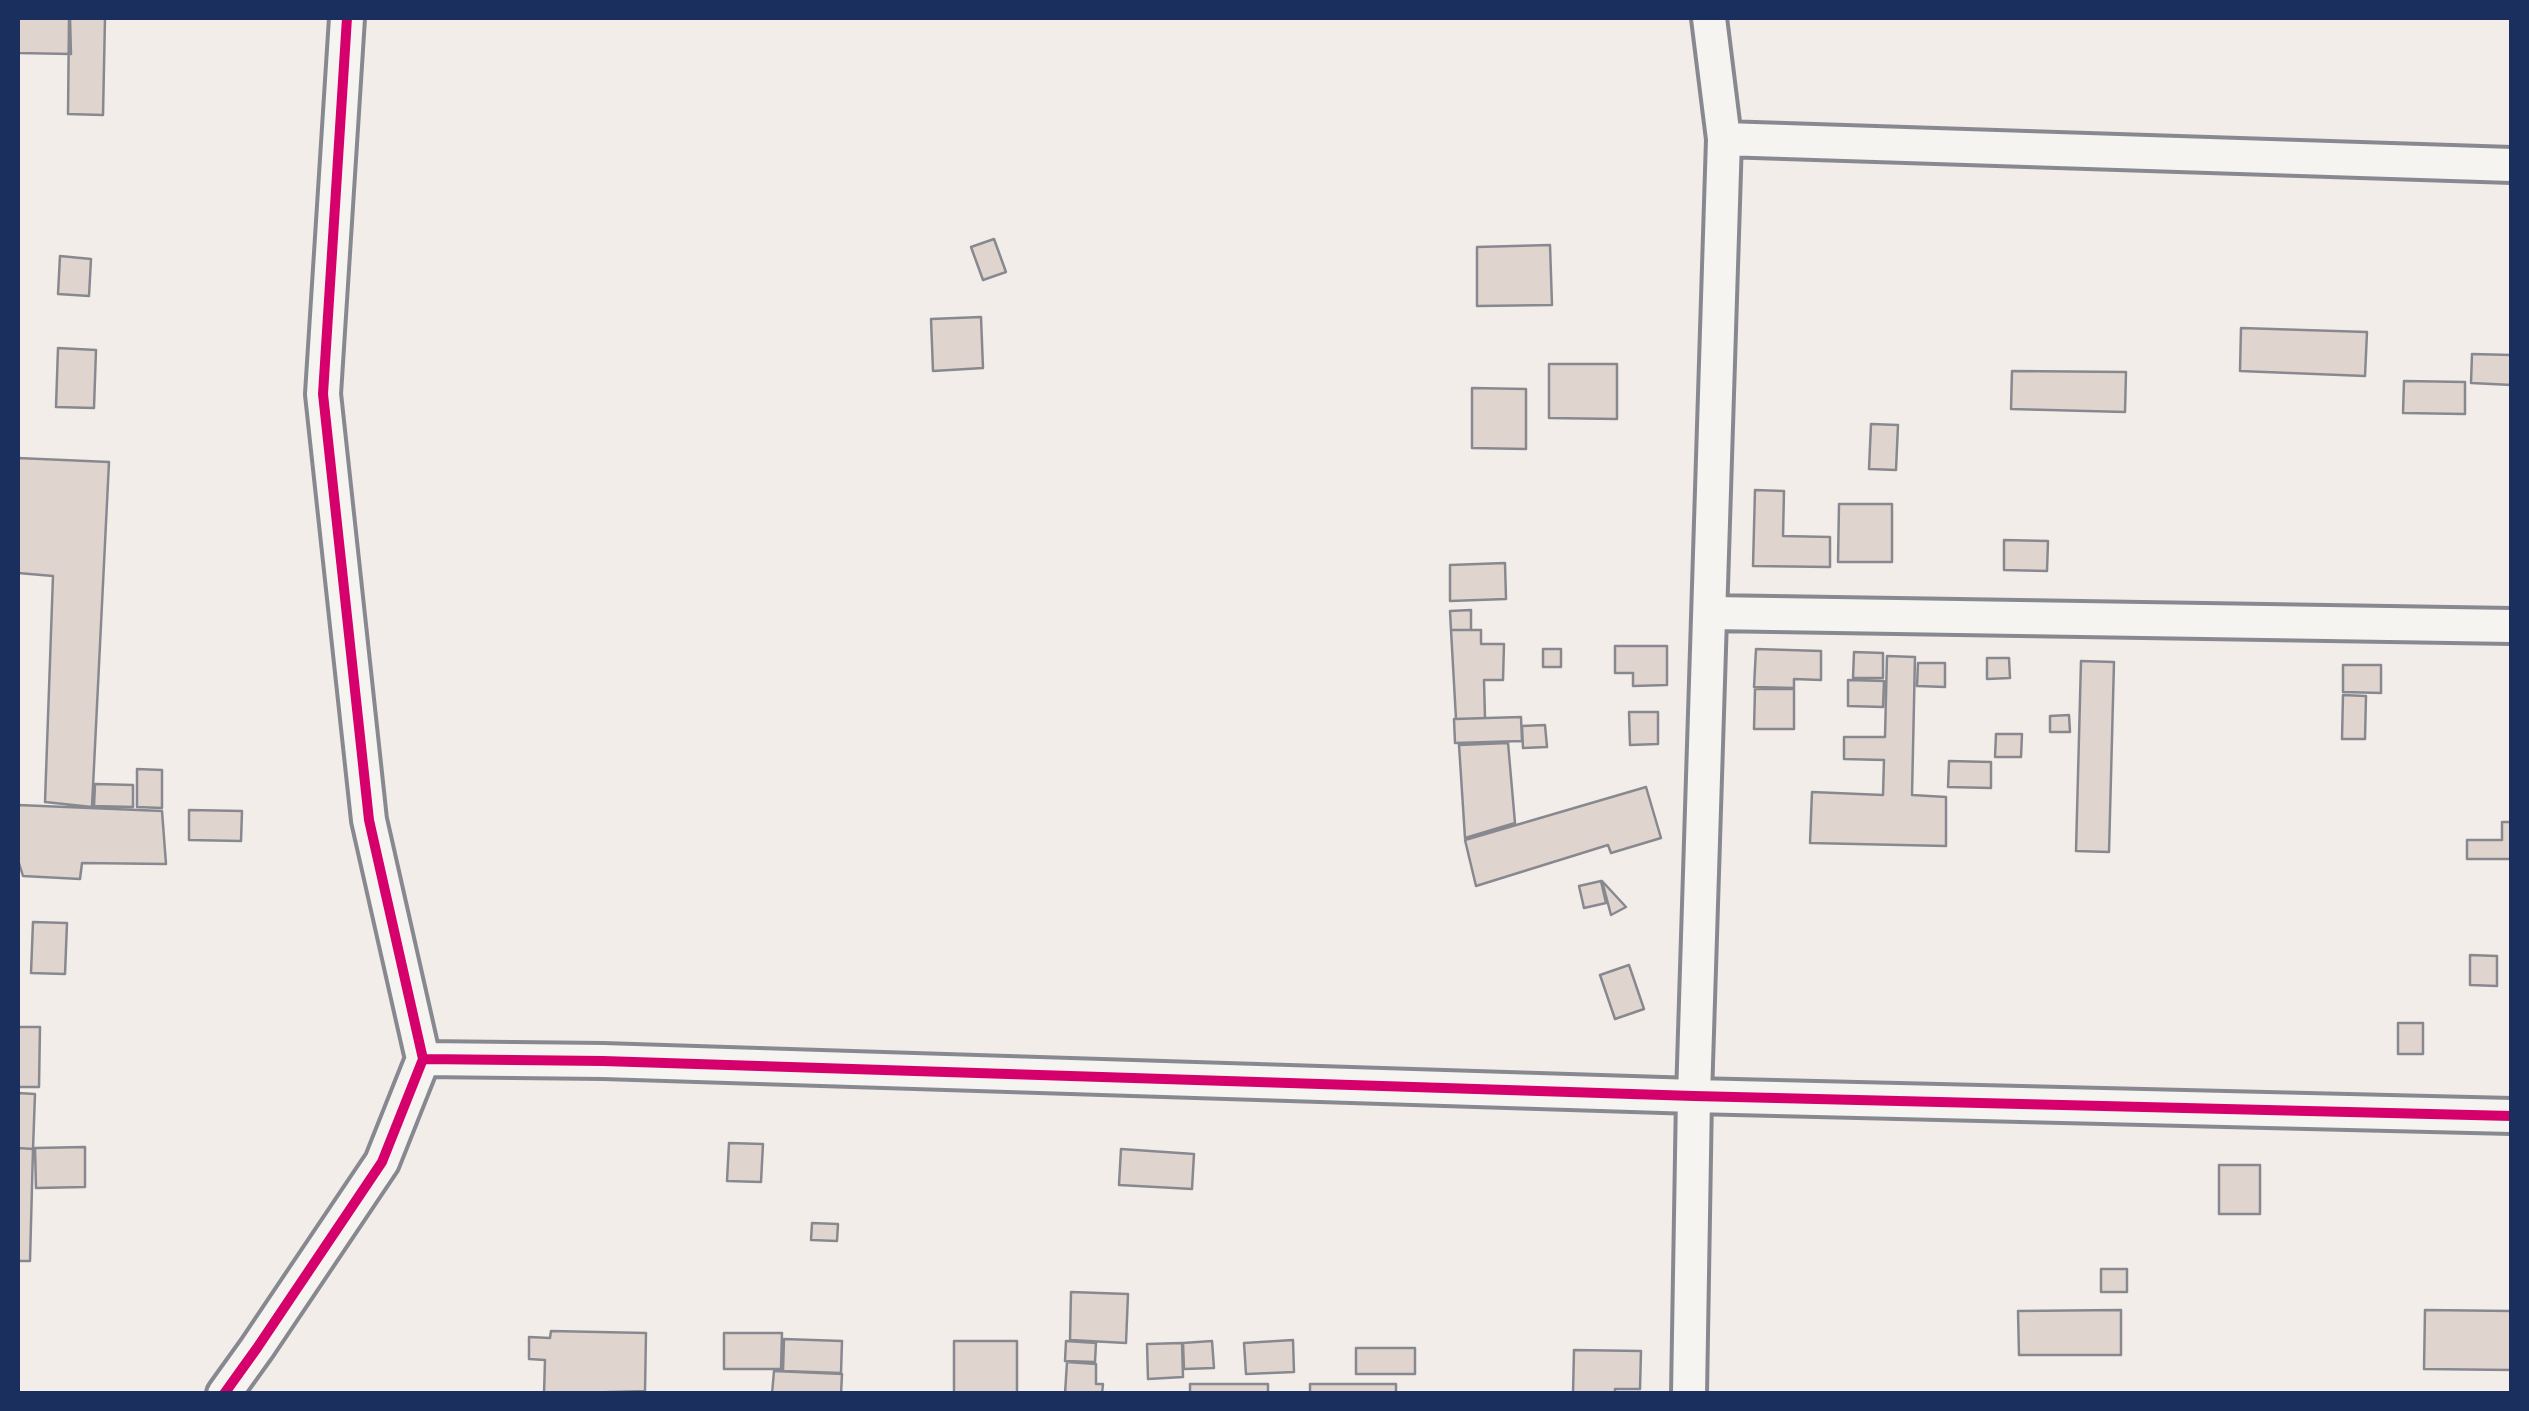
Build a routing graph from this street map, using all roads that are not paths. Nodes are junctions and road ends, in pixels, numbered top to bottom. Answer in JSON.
{"nodes":[{"id":1,"x":348,"y":18,"type":"edge"},
{"id":2,"x":1710,"y":18,"type":"edge"},
{"id":3,"x":1724,"y":138,"type":"junction"},
{"id":4,"x":2512,"y":165,"type":"edge"},
{"id":5,"x":1712,"y":612,"type":"junction"},
{"id":6,"x":2512,"y":626,"type":"edge"},
{"id":7,"x":423,"y":1059,"type":"junction"},
{"id":8,"x":1694,"y":1096,"type":"junction"},
{"id":9,"x":2512,"y":1116,"type":"edge"},
{"id":10,"x":224,"y":1394,"type":"edge"},
{"id":11,"x":1690,"y":1394,"type":"edge"}],
"edges":[{"from":1,"to":7,"type":"street"},
{"from":2,"to":3,"type":"street"},
{"from":3,"to":4,"type":"street"},
{"from":3,"to":5,"type":"street"},
{"from":5,"to":6,"type":"street"},
{"from":5,"to":8,"type":"street"},
{"from":7,"to":8,"type":"street"},
{"from":7,"to":10,"type":"street"},
{"from":8,"to":9,"type":"street"},
{"from":8,"to":11,"type":"street"}]}
